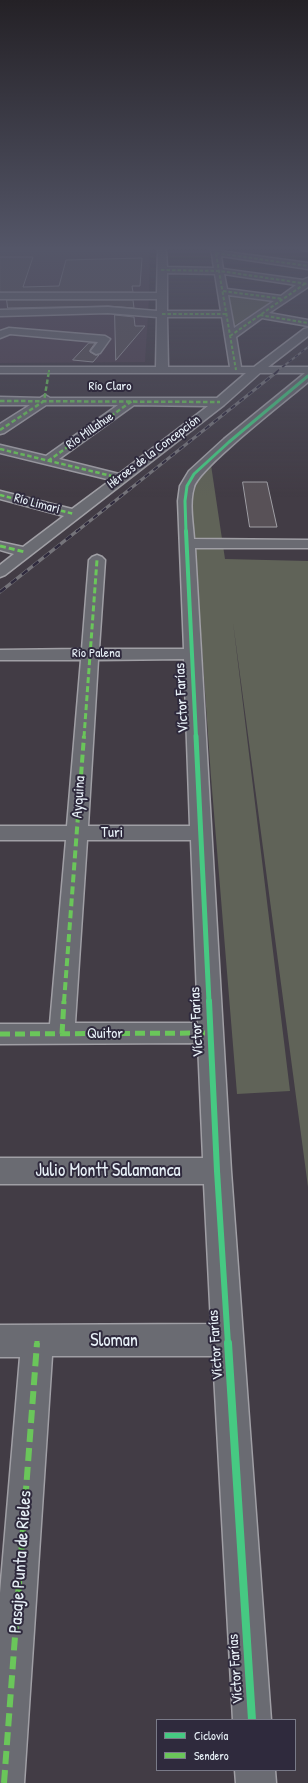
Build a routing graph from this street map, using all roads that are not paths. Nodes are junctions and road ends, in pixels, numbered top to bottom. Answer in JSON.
{"nodes":[{"id":1,"x":11,"y":331,"type":"edge"},
{"id":2,"x":162,"y":331,"type":"edge"},
{"id":3,"x":229,"y":331,"type":"edge"},
{"id":4,"x":237,"y":331,"type":"edge"},
{"id":5,"x":308,"y":331,"type":"edge"},
{"id":6,"x":230,"y":336,"type":"junction"},
{"id":7,"x":96,"y":351,"type":"dead end"},
{"id":8,"x":307,"y":369,"type":"edge"},
{"id":9,"x":0,"y":370,"type":"edge"},
{"id":10,"x":49,"y":370,"type":"junction"},
{"id":11,"x":162,"y":370,"type":"junction"},
{"id":12,"x":236,"y":370,"type":"junction"},
{"id":13,"x":258,"y":370,"type":"junction"},
{"id":14,"x":0,"y":401,"type":"edge"},
{"id":15,"x":44,"y":401,"type":"junction"},
{"id":16,"x":132,"y":401,"type":"junction"},
{"id":17,"x":220,"y":402,"type":"junction"},
{"id":18,"x":0,"y":430,"type":"edge"},
{"id":19,"x":0,"y":449,"type":"edge"},
{"id":20,"x":48,"y":461,"type":"junction"},
{"id":21,"x":120,"y":478,"type":"junction"},
{"id":22,"x":0,"y":495,"type":"edge"},
{"id":23,"x":74,"y":514,"type":"junction"},
{"id":24,"x":308,"y":544,"type":"edge"},
{"id":25,"x":0,"y":546,"type":"edge"},
{"id":26,"x":187,"y":548,"type":"junction"},
{"id":27,"x":283,"y":549,"type":"junction"},
{"id":28,"x":25,"y":552,"type":"junction"},
{"id":29,"x":308,"y":555,"type":"edge"},
{"id":30,"x":97,"y":560,"type":"dead end"},
{"id":31,"x":0,"y":572,"type":"edge"},
{"id":32,"x":90,"y":654,"type":"junction"},
{"id":33,"x":192,"y":654,"type":"junction"},
{"id":34,"x":0,"y":655,"type":"edge"},
{"id":35,"x":0,"y":833,"type":"edge"},
{"id":36,"x":76,"y":833,"type":"junction"},
{"id":37,"x":200,"y":833,"type":"junction"},
{"id":38,"x":209,"y":1033,"type":"junction"},
{"id":39,"x":0,"y":1034,"type":"edge"},
{"id":40,"x":62,"y":1034,"type":"junction"},
{"id":41,"x":0,"y":1171,"type":"edge"},
{"id":42,"x":217,"y":1171,"type":"junction"},
{"id":43,"x":227,"y":1340,"type":"junction"},
{"id":44,"x":0,"y":1341,"type":"edge"},
{"id":45,"x":37,"y":1341,"type":"junction"},
{"id":46,"x":252,"y":1719,"type":"edge"},
{"id":47,"x":255,"y":1771,"type":"edge"},
{"id":48,"x":4,"y":1783,"type":"edge"},
{"id":49,"x":256,"y":1783,"type":"edge"}],
"edges":[{"from":1,"to":7,"type":"street"},
{"from":2,"to":11,"type":"street"},
{"from":3,"to":6,"type":"street"},
{"from":4,"to":6,"type":"street"},
{"from":5,"to":13,"type":"street","name":"Héroes de la Concepción"},
{"from":6,"to":12,"type":"street"},
{"from":8,"to":13,"type":"street"},
{"from":8,"to":26,"type":"street","name":"Víctor Farías"},
{"from":9,"to":10,"type":"street"},
{"from":10,"to":11,"type":"street"},
{"from":10,"to":15,"type":"street"},
{"from":11,"to":12,"type":"street"},
{"from":12,"to":13,"type":"street"},
{"from":13,"to":17,"type":"street","name":"Héroes de la Concepción"},
{"from":14,"to":15,"type":"street","name":"Río Claro"},
{"from":15,"to":16,"type":"street","name":"Río Claro"},
{"from":15,"to":18,"type":"street"},
{"from":16,"to":17,"type":"street","name":"Río Claro"},
{"from":16,"to":20,"type":"street","name":"Río Millahue"},
{"from":17,"to":21,"type":"street","name":"Héroes de la Concepción"},
{"from":19,"to":20,"type":"street"},
{"from":20,"to":21,"type":"street"},
{"from":21,"to":23,"type":"street","name":"Héroes de la Concepción"},
{"from":22,"to":23,"type":"street","name":"Río Limarí"},
{"from":23,"to":28,"type":"street","name":"Héroes de la Concepción"},
{"from":24,"to":27,"type":"street"},
{"from":25,"to":28,"type":"street"},
{"from":26,"to":27,"type":"street"},
{"from":26,"to":33,"type":"street","name":"Víctor Farías"},
{"from":27,"to":29,"type":"street"},
{"from":28,"to":31,"type":"street","name":"Héroes de la Concepción"},
{"from":30,"to":32,"type":"street","name":"Ayquina"},
{"from":32,"to":33,"type":"street","name":"Río Palena"},
{"from":32,"to":34,"type":"street","name":"Río Palena"},
{"from":32,"to":36,"type":"street","name":"Ayquina"},
{"from":33,"to":37,"type":"street","name":"Víctor Farías"},
{"from":35,"to":36,"type":"street","name":"Turi"},
{"from":36,"to":37,"type":"street","name":"Turi"},
{"from":36,"to":40,"type":"street","name":"Ayquina"},
{"from":37,"to":38,"type":"street","name":"Víctor Farías"},
{"from":38,"to":40,"type":"street","name":"Quitor"},
{"from":38,"to":42,"type":"street","name":"Víctor Farías"},
{"from":39,"to":40,"type":"street","name":"Quitor"},
{"from":41,"to":42,"type":"street","name":"Julio Montt Salamanca"},
{"from":42,"to":43,"type":"street","name":"Víctor Farías"},
{"from":43,"to":45,"type":"street","name":"Sloman"},
{"from":43,"to":46,"type":"street","name":"Víctor Farías"},
{"from":44,"to":45,"type":"street","name":"Sloman"},
{"from":45,"to":48,"type":"street","name":"Pasaje Punta de Rieles"},
{"from":47,"to":49,"type":"street"}]}
